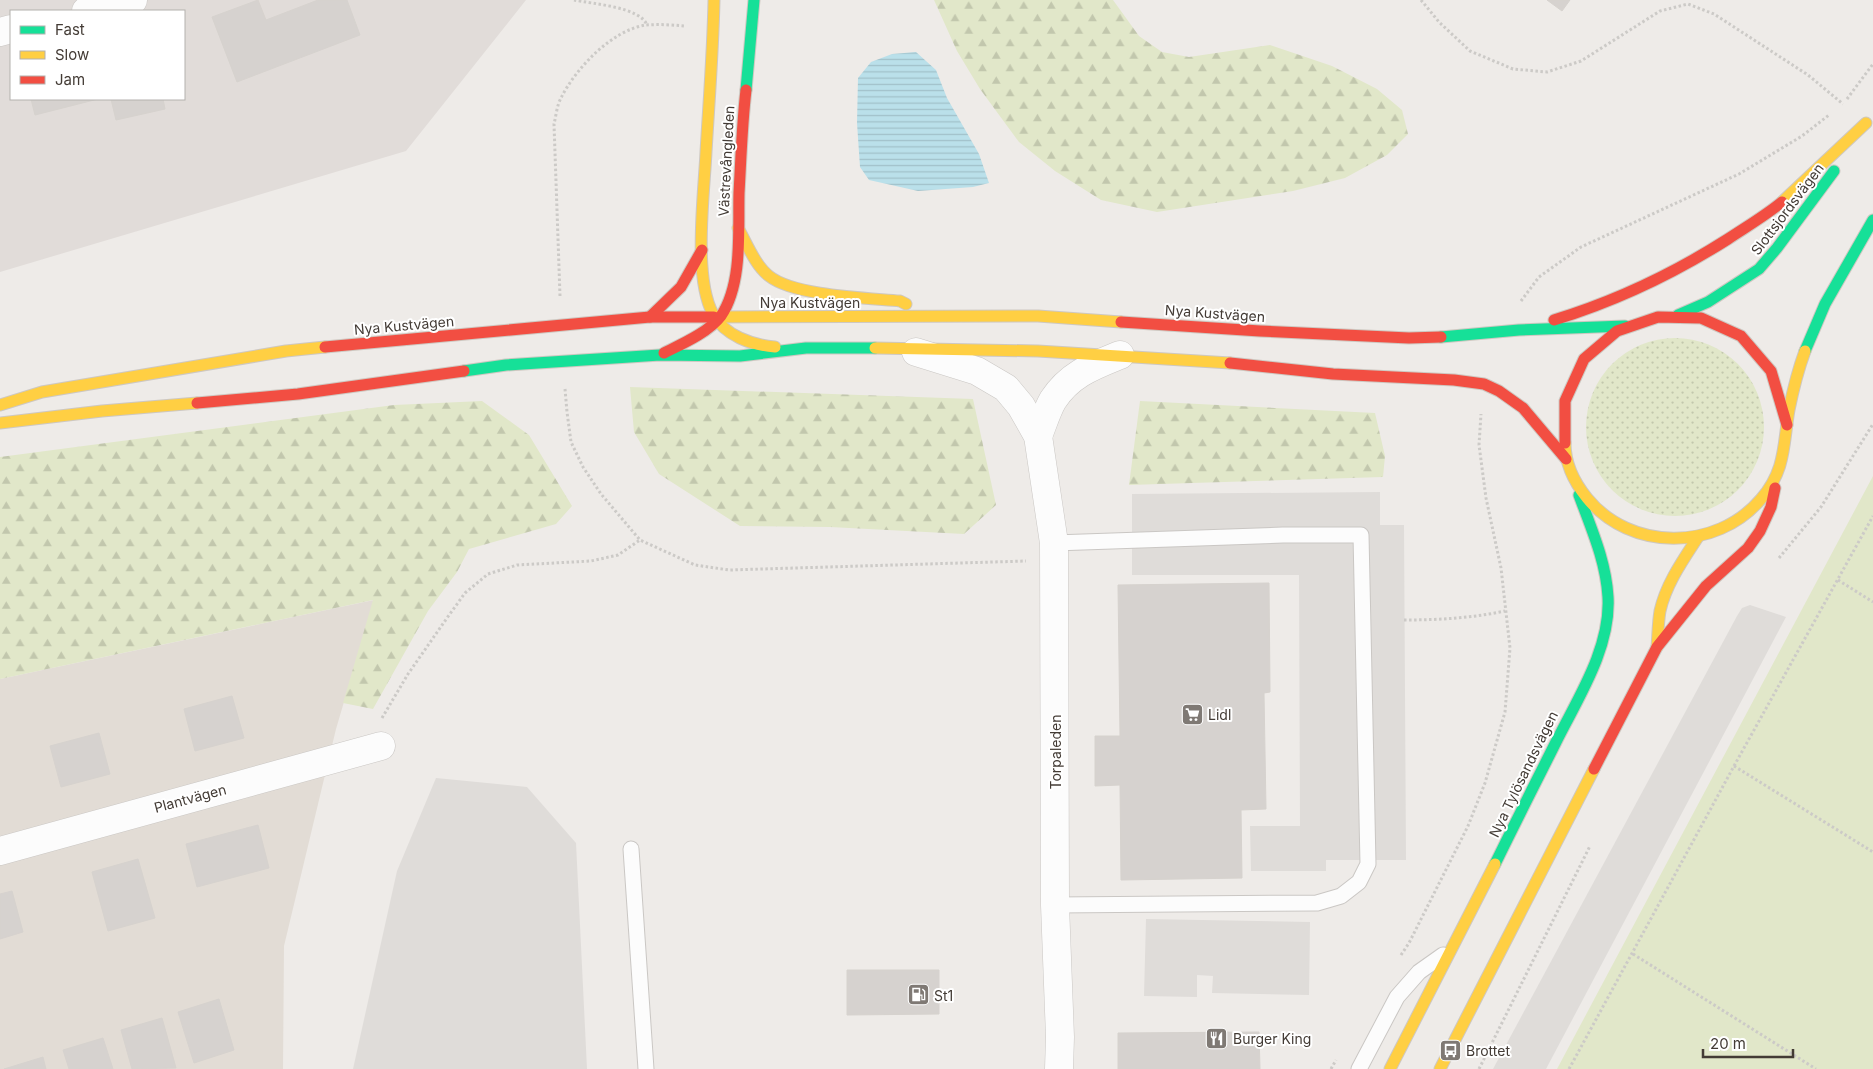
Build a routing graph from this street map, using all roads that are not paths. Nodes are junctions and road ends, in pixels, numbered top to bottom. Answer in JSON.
{"nodes":[{"id":1,"x":132,"y":0,"type":"edge"},
{"id":2,"x":714,"y":0,"type":"edge"},
{"id":3,"x":754,"y":0,"type":"edge"},
{"id":4,"x":90,"y":10,"type":"edge"},
{"id":5,"x":1870,"y":118,"type":"edge"},
{"id":6,"x":1873,"y":220,"type":"edge"},
{"id":7,"x":738,"y":228,"type":"junction"},
{"id":8,"x":702,"y":250,"type":"junction"},
{"id":9,"x":1678,"y":315,"type":"junction"},
{"id":10,"x":927,"y":316,"type":"junction"},
{"id":11,"x":650,"y":317,"type":"junction"},
{"id":12,"x":717,"y":318,"type":"junction"},
{"id":13,"x":1625,"y":326,"type":"junction"},
{"id":14,"x":1519,"y":330,"type":"junction"},
{"id":15,"x":806,"y":348,"type":"junction"},
{"id":16,"x":903,"y":348,"type":"junction"},
{"id":17,"x":660,"y":355,"type":"junction"},
{"id":18,"x":1120,"y":355,"type":"junction"},
{"id":19,"x":0,"y":405,"type":"edge"},
{"id":20,"x":0,"y":423,"type":"edge"},
{"id":21,"x":1787,"y":425,"type":"junction"},
{"id":22,"x":1038,"y":436,"type":"junction"},
{"id":23,"x":1566,"y":459,"type":"junction"},
{"id":24,"x":1779,"y":468,"type":"junction"},
{"id":25,"x":1573,"y":477,"type":"junction"},
{"id":26,"x":1698,"y":538,"type":"junction"},
{"id":27,"x":1054,"y":552,"type":"junction"},
{"id":28,"x":1658,"y":647,"type":"junction"},
{"id":29,"x":381,"y":746,"type":"road end"},
{"id":30,"x":631,"y":849,"type":"dead end"},
{"id":31,"x":0,"y":851,"type":"edge"},
{"id":32,"x":1055,"y":905,"type":"junction"},
{"id":33,"x":1448,"y":952,"type":"junction"},
{"id":34,"x":646,"y":1069,"type":"edge"},
{"id":35,"x":1059,"y":1069,"type":"edge"},
{"id":36,"x":1358,"y":1069,"type":"edge"},
{"id":37,"x":1390,"y":1069,"type":"edge"},
{"id":38,"x":1440,"y":1069,"type":"edge"}],
"edges":[{"from":1,"to":4,"type":"street"},
{"from":2,"to":8,"type":"street","name":"Västrevångleden"},
{"from":3,"to":7,"type":"street","name":"Västrevångleden"},
{"from":5,"to":9,"type":"street","name":"Slottsjordsvägen"},
{"from":5,"to":14,"type":"street"},
{"from":6,"to":21,"type":"street","name":"Slottsjordsvägen"},
{"from":7,"to":10,"type":"street"},
{"from":7,"to":12,"type":"street","name":"Västrevångleden"},
{"from":8,"to":11,"type":"street"},
{"from":8,"to":12,"type":"street","name":"Västrevångleden"},
{"from":9,"to":13,"type":"street","name":"Slottsjordsvägen"},
{"from":9,"to":21,"type":"street","name":"Slottsjordsvägen"},
{"from":10,"to":12,"type":"street","name":"Nya Kustvägen"},
{"from":10,"to":14,"type":"street","name":"Nya Kustvägen"},
{"from":11,"to":12,"type":"street","name":"Nya Kustvägen"},
{"from":11,"to":19,"type":"street","name":"Nya Kustvägen"},
{"from":12,"to":15,"type":"street"},
{"from":12,"to":17,"type":"street","name":"Västrevångleden"},
{"from":13,"to":14,"type":"street","name":"Nya Kustvägen"},
{"from":13,"to":23,"type":"street","name":"Slottsjordsvägen"},
{"from":15,"to":16,"type":"street"},
{"from":15,"to":17,"type":"street"},
{"from":16,"to":18,"type":"street"},
{"from":16,"to":22,"type":"street","name":"Torpaleden"},
{"from":17,"to":20,"type":"street"},
{"from":18,"to":22,"type":"street"},
{"from":18,"to":23,"type":"street"},
{"from":21,"to":24,"type":"street","name":"Slottsjordsvägen"},
{"from":22,"to":27,"type":"street","name":"Torpaleden"},
{"from":23,"to":25,"type":"street","name":"Slottsjordsvägen"},
{"from":24,"to":26,"type":"street","name":"Slottsjordsvägen"},
{"from":24,"to":28,"type":"street"},
{"from":25,"to":26,"type":"street","name":"Slottsjordsvägen"},
{"from":25,"to":33,"type":"street","name":"Nya Tylösandsvägen"},
{"from":26,"to":28,"type":"street"},
{"from":27,"to":32,"type":"street","name":"Torpaleden"},
{"from":27,"to":32,"type":"lane"},
{"from":28,"to":38,"type":"street"},
{"from":29,"to":31,"type":"street","name":"Plantvägen"},
{"from":30,"to":34,"type":"lane"},
{"from":32,"to":35,"type":"street","name":"Torpaleden"},
{"from":33,"to":36,"type":"lane"},
{"from":33,"to":37,"type":"street","name":"Nya Tylösandsvägen"}]}
